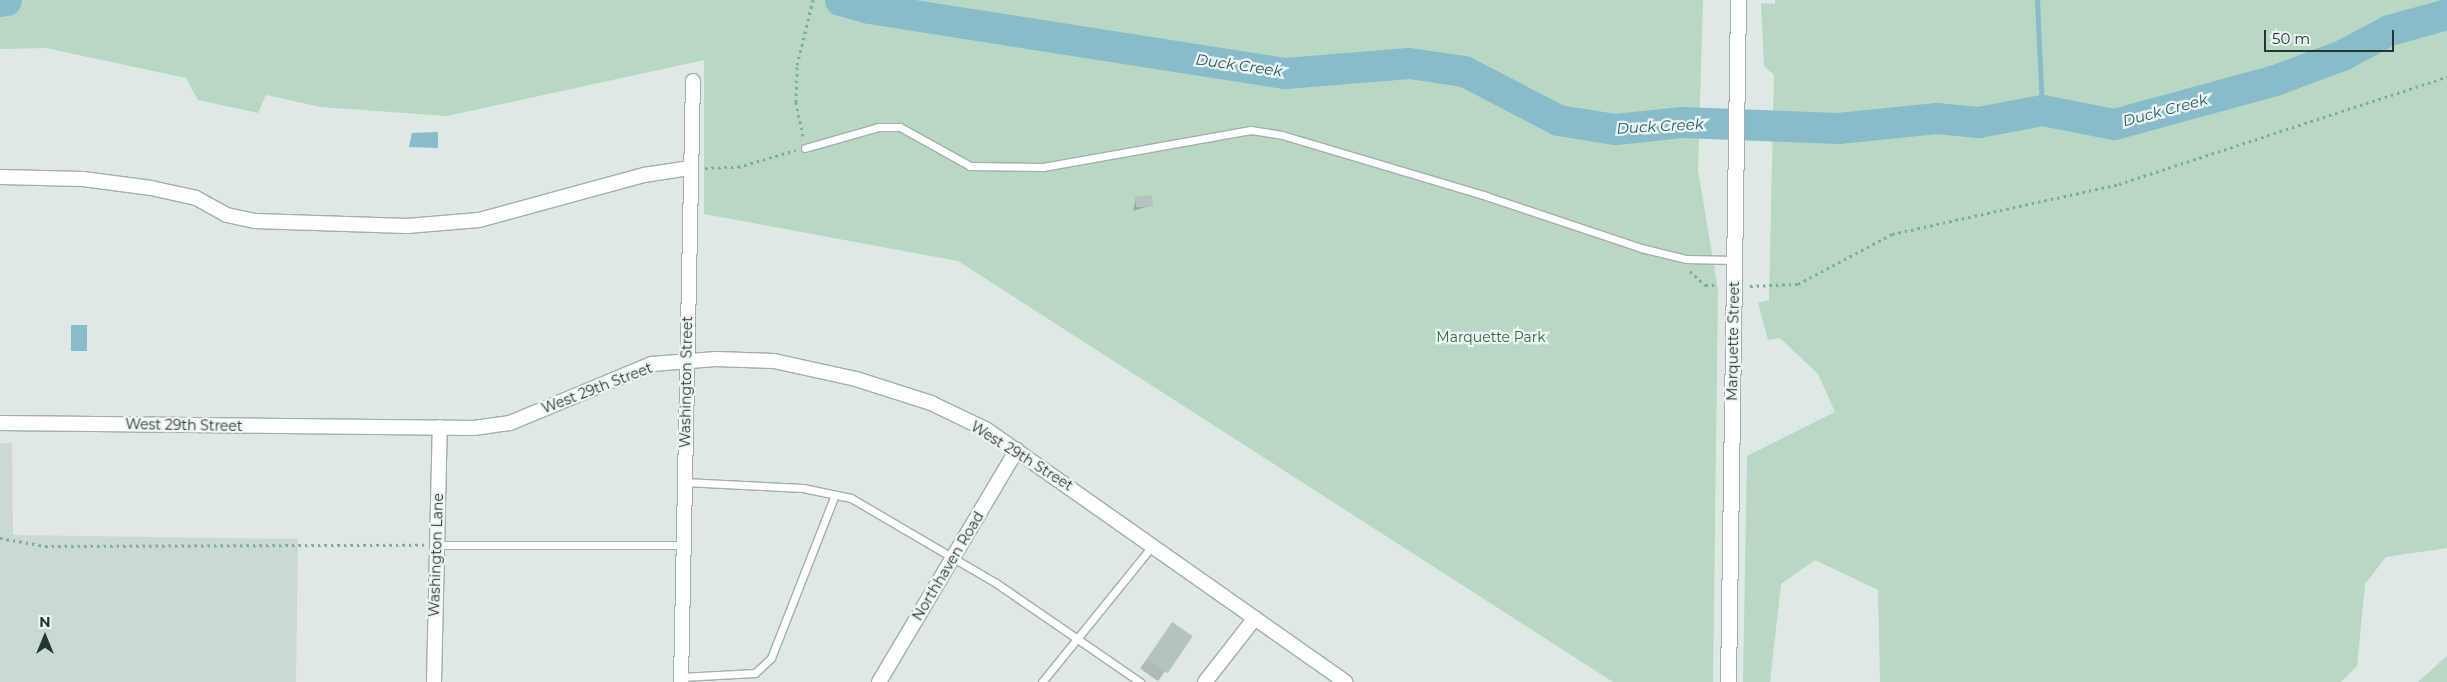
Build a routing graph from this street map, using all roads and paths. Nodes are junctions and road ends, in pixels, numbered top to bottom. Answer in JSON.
{"nodes":[{"id":1,"x":813,"y":0,"type":"edge"},
{"id":2,"x":1738,"y":0,"type":"edge"},
{"id":3,"x":2447,"y":77,"type":"edge"},
{"id":4,"x":693,"y":81,"type":"dead end"},
{"id":5,"x":805,"y":148,"type":"junction"},
{"id":6,"x":690,"y":168,"type":"junction"},
{"id":7,"x":0,"y":177,"type":"edge"},
{"id":8,"x":1686,"y":259,"type":"junction"},
{"id":9,"x":1735,"y":260,"type":"junction"},
{"id":10,"x":1734,"y":286,"type":"junction"},
{"id":11,"x":686,"y":361,"type":"junction"},
{"id":12,"x":0,"y":423,"type":"edge"},
{"id":13,"x":440,"y":427,"type":"junction"},
{"id":14,"x":1017,"y":450,"type":"junction"},
{"id":15,"x":684,"y":482,"type":"junction"},
{"id":16,"x":835,"y":495,"type":"junction"},
{"id":17,"x":0,"y":538,"type":"edge"},
{"id":18,"x":436,"y":545,"type":"junction"},
{"id":19,"x":683,"y":545,"type":"junction"},
{"id":20,"x":1153,"y":545,"type":"junction"},
{"id":21,"x":954,"y":557,"type":"junction"},
{"id":22,"x":1255,"y":618,"type":"junction"},
{"id":23,"x":1077,"y":639,"type":"junction"},
{"id":24,"x":681,"y":679,"type":"edge"},
{"id":25,"x":434,"y":682,"type":"edge"},
{"id":26,"x":879,"y":682,"type":"edge"},
{"id":27,"x":1042,"y":682,"type":"edge"},
{"id":28,"x":1140,"y":682,"type":"edge"},
{"id":29,"x":1205,"y":682,"type":"edge"},
{"id":30,"x":1345,"y":682,"type":"edge"},
{"id":31,"x":1728,"y":682,"type":"edge"}],
"edges":[{"from":1,"to":5,"type":"path"},
{"from":2,"to":9,"type":"main road","name":"Marquette Street"},
{"from":3,"to":10,"type":"path"},
{"from":4,"to":6,"type":"street","name":"Washington Street"},
{"from":5,"to":6,"type":"path"},
{"from":5,"to":8,"type":"lane"},
{"from":6,"to":7,"type":"street"},
{"from":6,"to":11,"type":"street","name":"Washington Street"},
{"from":8,"to":9,"type":"lane"},
{"from":8,"to":10,"type":"path"},
{"from":9,"to":10,"type":"main road","name":"Marquette Street"},
{"from":10,"to":31,"type":"main road","name":"Marquette Street"},
{"from":11,"to":13,"type":"street","name":"West 29th Street"},
{"from":11,"to":14,"type":"street","name":"West 29th Street"},
{"from":11,"to":15,"type":"street","name":"Washington Street"},
{"from":12,"to":13,"type":"street","name":"West 29th Street"},
{"from":13,"to":18,"type":"street","name":"Washington Lane"},
{"from":14,"to":20,"type":"street","name":"West 29th Street"},
{"from":14,"to":21,"type":"street","name":"Northhaven Road"},
{"from":15,"to":16,"type":"lane"},
{"from":15,"to":19,"type":"street","name":"Washington Street"},
{"from":16,"to":21,"type":"lane"},
{"from":16,"to":24,"type":"lane"},
{"from":17,"to":18,"type":"path"},
{"from":18,"to":19,"type":"lane"},
{"from":18,"to":25,"type":"street","name":"Washington Lane"},
{"from":19,"to":24,"type":"street","name":"Washington Street"},
{"from":20,"to":22,"type":"street","name":"West 29th Street"},
{"from":20,"to":23,"type":"lane"},
{"from":21,"to":23,"type":"lane"},
{"from":21,"to":26,"type":"street","name":"Northhaven Road"},
{"from":22,"to":29,"type":"street"},
{"from":22,"to":30,"type":"street","name":"West 29th Street"},
{"from":23,"to":27,"type":"lane"},
{"from":23,"to":28,"type":"lane"}]}
